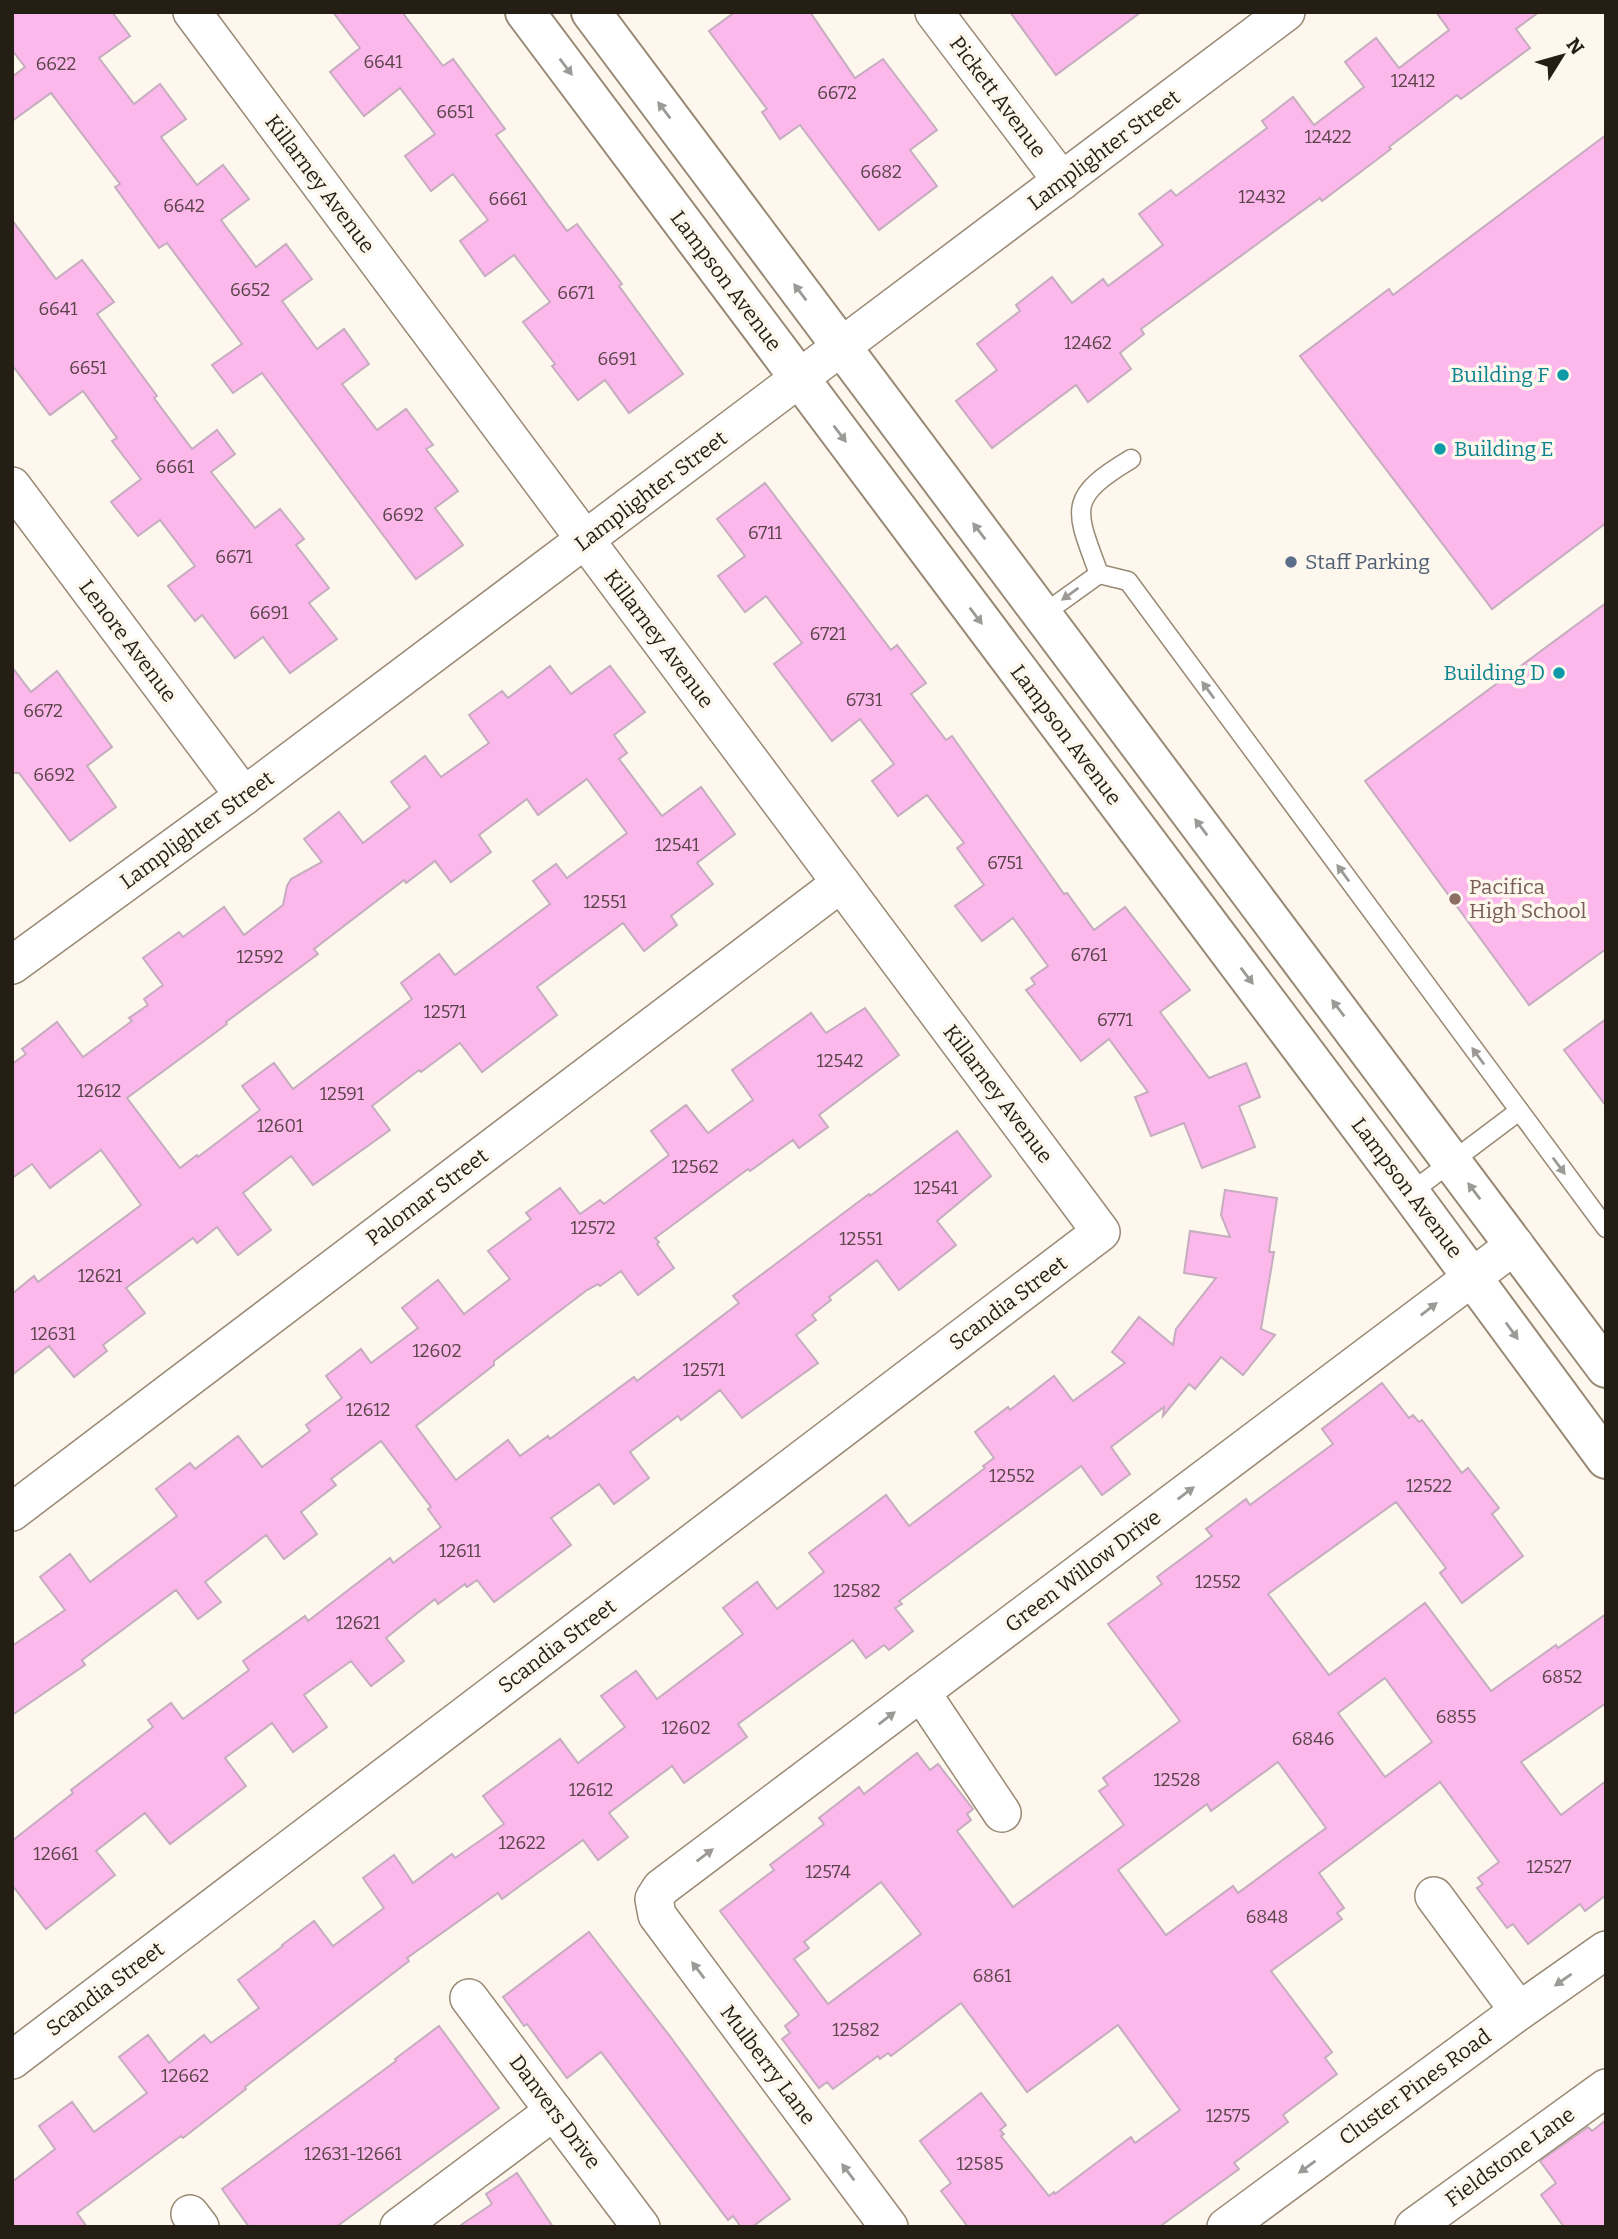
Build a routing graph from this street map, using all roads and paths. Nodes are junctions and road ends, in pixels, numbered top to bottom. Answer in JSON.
{"nodes":[{"id":1,"x":192,"y":12,"type":"edge"},
{"id":2,"x":525,"y":12,"type":"edge"},
{"id":3,"x":591,"y":12,"type":"edge"},
{"id":4,"x":934,"y":12,"type":"edge"},
{"id":5,"x":1286,"y":12,"type":"edge"},
{"id":6,"x":1062,"y":181,"type":"junction"},
{"id":7,"x":841,"y":347,"type":"junction"},
{"id":8,"x":799,"y":379,"type":"junction"},
{"id":9,"x":1131,"y":459,"type":"dead end"},
{"id":10,"x":12,"y":486,"type":"edge"},
{"id":11,"x":586,"y":541,"type":"junction"},
{"id":12,"x":1099,"y":574,"type":"junction"},
{"id":13,"x":1042,"y":615,"type":"junction"},
{"id":14,"x":244,"y":796,"type":"junction"},
{"id":15,"x":841,"y":883,"type":"junction"},
{"id":16,"x":12,"y":965,"type":"edge"},
{"id":17,"x":1519,"y":1111,"type":"junction"},
{"id":18,"x":1452,"y":1161,"type":"junction"},
{"id":19,"x":1410,"y":1193,"type":"junction"},
{"id":20,"x":1606,"y":1228,"type":"edge"},
{"id":21,"x":1101,"y":1232,"type":"joint"},
{"id":22,"x":1515,"y":1245,"type":"junction"},
{"id":23,"x":1472,"y":1276,"type":"junction"},
{"id":24,"x":1606,"y":1368,"type":"edge"},
{"id":25,"x":1606,"y":1459,"type":"edge"},
{"id":26,"x":12,"y":1511,"type":"edge"},
{"id":27,"x":921,"y":1692,"type":"junction"},
{"id":28,"x":1002,"y":1813,"type":"dead end"},
{"id":29,"x":1434,"y":1896,"type":"dead end"},
{"id":30,"x":654,"y":1899,"type":"joint"},
{"id":31,"x":1606,"y":1950,"type":"edge"},
{"id":32,"x":470,"y":1998,"type":"dead end"},
{"id":33,"x":1520,"y":2011,"type":"junction"},
{"id":34,"x":12,"y":2060,"type":"edge"},
{"id":35,"x":1606,"y":2088,"type":"edge"},
{"id":36,"x":554,"y":2111,"type":"junction"},
{"id":37,"x":399,"y":2227,"type":"edge"},
{"id":38,"x":641,"y":2227,"type":"edge"},
{"id":39,"x":889,"y":2227,"type":"edge"},
{"id":40,"x":1226,"y":2227,"type":"edge"},
{"id":41,"x":1414,"y":2227,"type":"edge"}],
"edges":[{"from":1,"to":11,"type":"street","name":"Killarney Avenue"},
{"from":2,"to":8,"type":"main road","name":"Lampson Avenue","one_way":true},
{"from":7,"to":3,"type":"main road","one_way":true},
{"from":4,"to":6,"type":"street","name":"Pickett Avenue"},
{"from":5,"to":6,"type":"street","name":"Lamplighter Street"},
{"from":6,"to":7,"type":"street","name":"Lamplighter Street"},
{"from":7,"to":8,"type":"street","name":"Lamplighter Street"},
{"from":13,"to":7,"type":"main road","one_way":true},
{"from":8,"to":11,"type":"street","name":"Lamplighter Street"},
{"from":8,"to":19,"type":"main road","name":"Lampson Avenue","one_way":true},
{"from":9,"to":12,"type":"lane"},
{"from":10,"to":14,"type":"street","name":"Lenore Avenue"},
{"from":11,"to":14,"type":"street","name":"Lamplighter Street"},
{"from":11,"to":15,"type":"street","name":"Killarney Avenue"},
{"from":12,"to":13,"type":"lane","one_way":true},
{"from":17,"to":12,"type":"lane","one_way":true},
{"from":18,"to":13,"type":"main road","one_way":true},
{"from":14,"to":16,"type":"street","name":"Lamplighter Street"},
{"from":15,"to":21,"type":"street","name":"Killarney Avenue"},
{"from":15,"to":26,"type":"street","name":"Palomar Street"},
{"from":17,"to":18,"type":"lane"},
{"from":17,"to":20,"type":"lane","one_way":true},
{"from":18,"to":19,"type":"lane"},
{"from":22,"to":18,"type":"main road","one_way":true},
{"from":19,"to":23,"type":"main road","name":"Lampson Avenue"},
{"from":21,"to":34,"type":"street","name":"Scandia Street"},
{"from":22,"to":23,"type":"street","name":"Green Willow Drive"},
{"from":22,"to":24,"type":"main road"},
{"from":23,"to":25,"type":"main road","name":"Lampson Avenue","one_way":true},
{"from":27,"to":23,"type":"street","name":"Green Willow Drive","one_way":true},
{"from":27,"to":28,"type":"street"},
{"from":30,"to":27,"type":"street","name":"Green Willow Drive","one_way":true},
{"from":29,"to":33,"type":"street"},
{"from":39,"to":30,"type":"street","name":"Mulberry Lane","one_way":true},
{"from":31,"to":33,"type":"street","name":"Cluster Pines Road","one_way":true},
{"from":32,"to":36,"type":"street","name":"Danvers Drive"},
{"from":33,"to":40,"type":"street","name":"Cluster Pines Road","one_way":true},
{"from":35,"to":41,"type":"street","name":"Fieldstone Lane"},
{"from":36,"to":37,"type":"street"},
{"from":36,"to":38,"type":"street","name":"Danvers Drive"}]}
